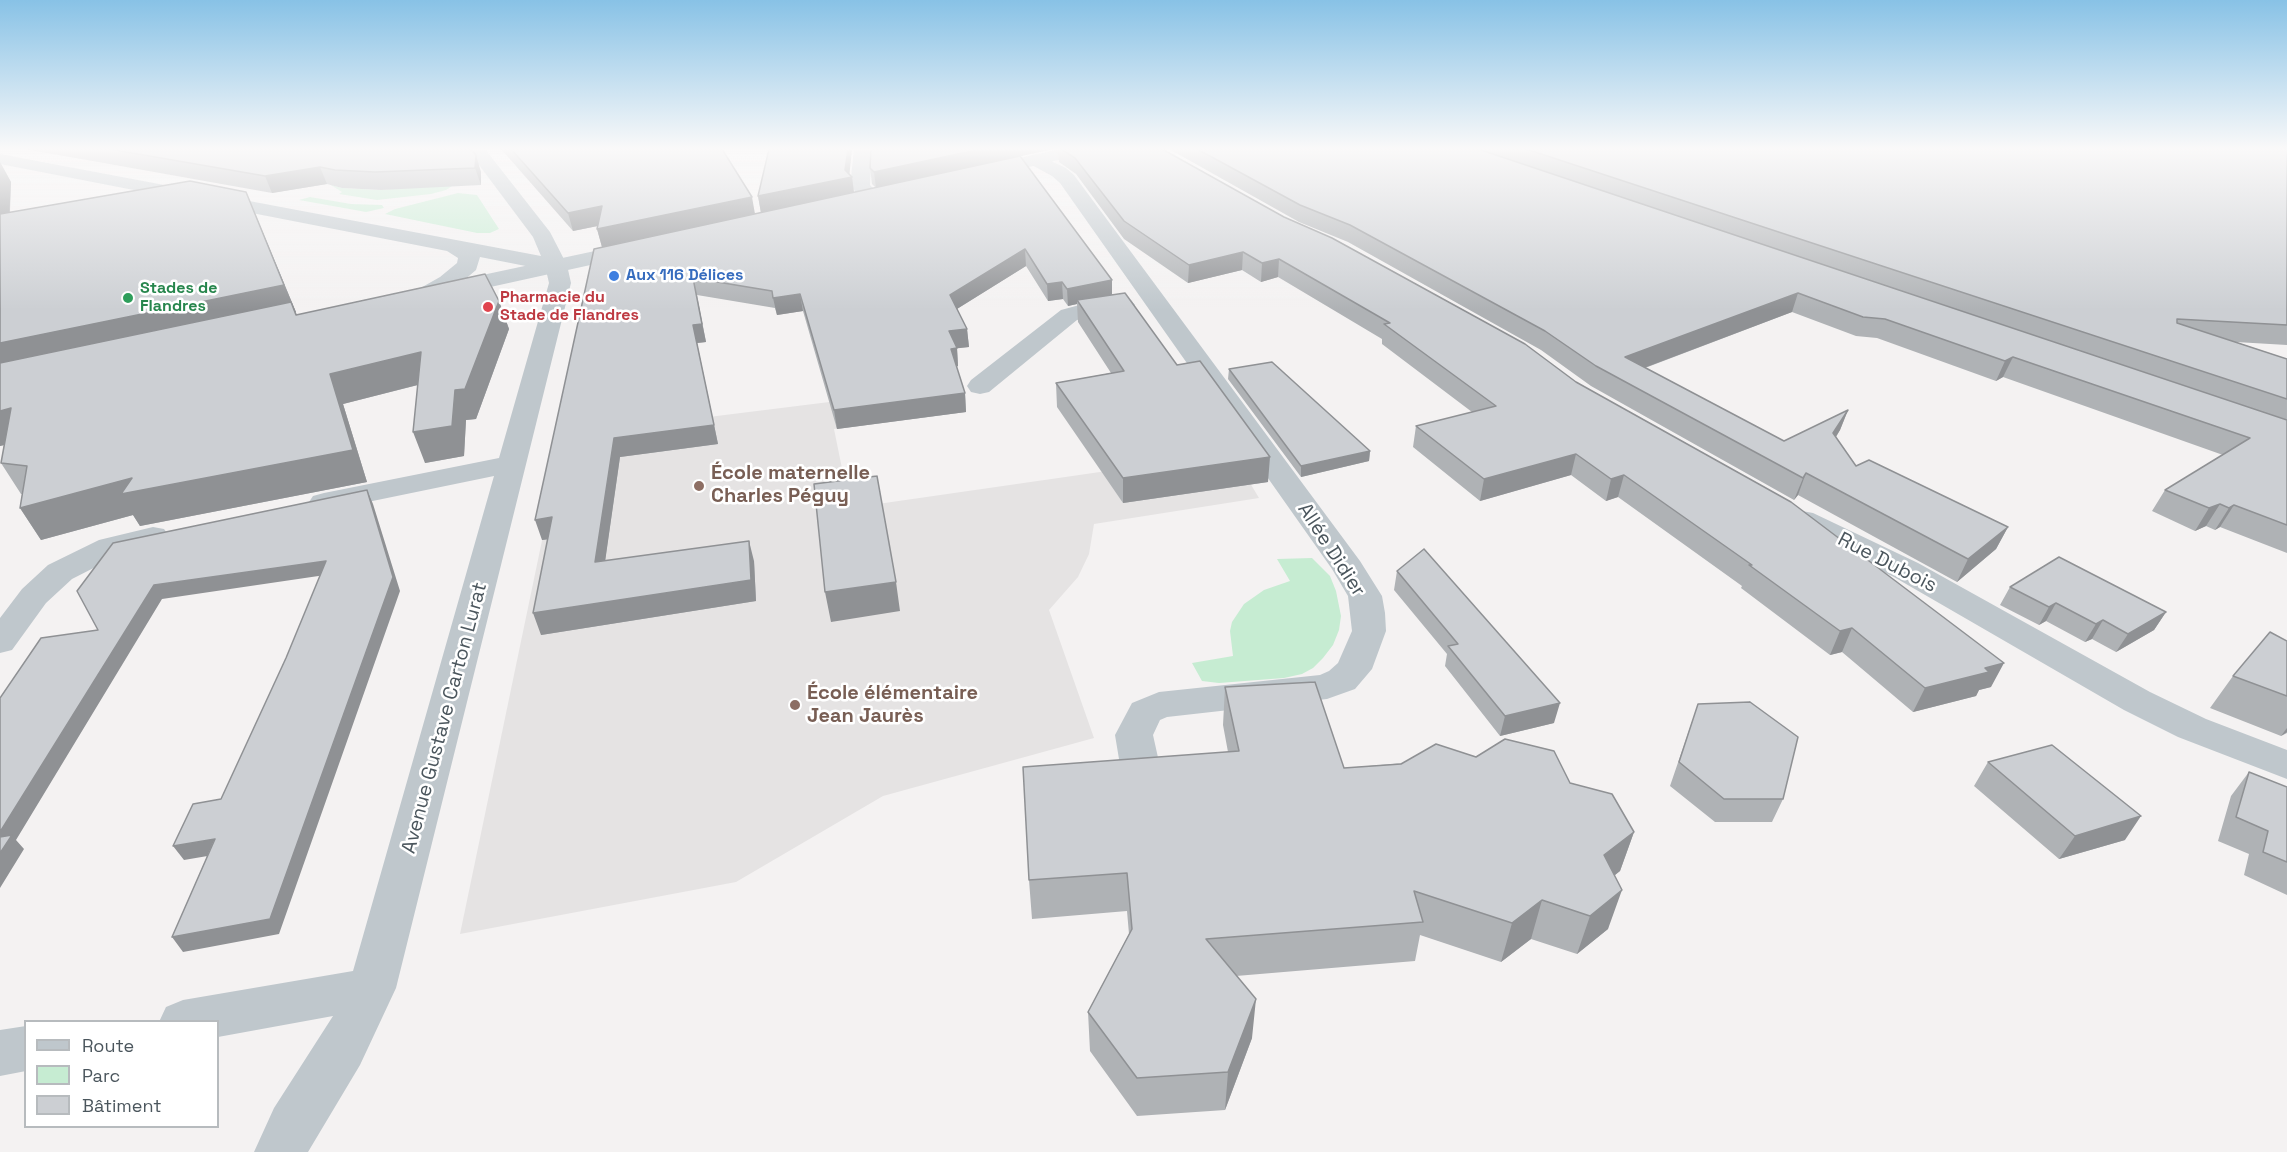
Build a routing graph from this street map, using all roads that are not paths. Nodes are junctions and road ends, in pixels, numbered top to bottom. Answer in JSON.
{"nodes":[{"id":1,"x":231,"y":203,"type":"edge"},
{"id":2,"x":517,"y":203,"type":"edge"},
{"id":3,"x":1084,"y":203,"type":"edge"},
{"id":4,"x":658,"y":243,"type":"edge"},
{"id":5,"x":453,"y":245,"type":"junction"},
{"id":6,"x":556,"y":265,"type":"junction"},
{"id":7,"x":1155,"y":301,"type":"junction"},
{"id":8,"x":980,"y":386,"type":"dead end"},
{"id":9,"x":511,"y":464,"type":"junction"},
{"id":10,"x":1776,"y":505,"type":"edge"},
{"id":11,"x":295,"y":508,"type":"edge"},
{"id":12,"x":179,"y":531,"type":"edge"},
{"id":13,"x":0,"y":642,"type":"edge"},
{"id":14,"x":2287,"y":765,"type":"edge"},
{"id":15,"x":1141,"y":771,"type":"edge"},
{"id":16,"x":372,"y":988,"type":"junction"},
{"id":17,"x":194,"y":1020,"type":"edge"},
{"id":18,"x":24,"y":1048,"type":"edge"},
{"id":19,"x":0,"y":1053,"type":"edge"},
{"id":20,"x":281,"y":1152,"type":"edge"}],
"edges":[{"from":1,"to":5,"type":"street"},
{"from":2,"to":6,"type":"street"},
{"from":3,"to":7,"type":"street","name":"Allée Didier"},
{"from":4,"to":6,"type":"street"},
{"from":5,"to":6,"type":"street"},
{"from":5,"to":6,"type":"street"},
{"from":6,"to":9,"type":"street","name":"Avenue Gustave Carton Lurat"},
{"from":7,"to":8,"type":"street"},
{"from":7,"to":15,"type":"street","name":"Allée Didier"},
{"from":9,"to":11,"type":"street"},
{"from":9,"to":16,"type":"street","name":"Avenue Gustave Carton Lurat"},
{"from":10,"to":14,"type":"street","name":"Rue Dubois"},
{"from":12,"to":13,"type":"street"},
{"from":16,"to":17,"type":"street"},
{"from":16,"to":20,"type":"street","name":"Avenue Gustave Carton Lurat"},
{"from":18,"to":19,"type":"street"}]}
